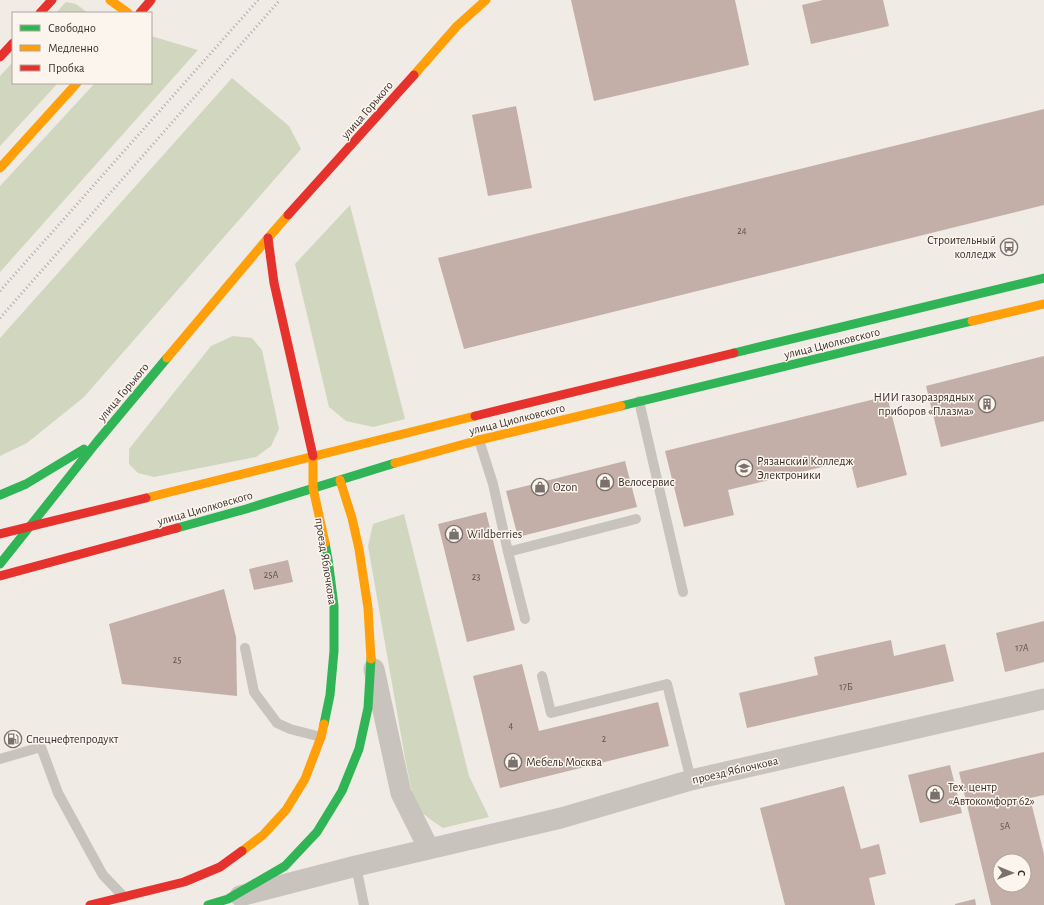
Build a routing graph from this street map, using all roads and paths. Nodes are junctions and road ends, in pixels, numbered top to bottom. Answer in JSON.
{"nodes":[{"id":1,"x":52,"y":0,"type":"edge"},
{"id":2,"x":110,"y":0,"type":"edge"},
{"id":3,"x":151,"y":0,"type":"edge"},
{"id":4,"x":486,"y":0,"type":"edge"},
{"id":5,"x":41,"y":12,"type":"edge"},
{"id":6,"x":127,"y":12,"type":"edge"},
{"id":7,"x":141,"y":12,"type":"edge"},
{"id":8,"x":12,"y":44,"type":"edge"},
{"id":9,"x":0,"y":57,"type":"edge"},
{"id":10,"x":76,"y":84,"type":"edge"},
{"id":11,"x":0,"y":168,"type":"edge"},
{"id":12,"x":268,"y":238,"type":"junction"},
{"id":13,"x":1044,"y":278,"type":"edge"},
{"id":14,"x":1044,"y":304,"type":"edge"},
{"id":15,"x":639,"y":401,"type":"junction"},
{"id":16,"x":479,"y":440,"type":"junction"},
{"id":17,"x":96,"y":443,"type":"junction"},
{"id":18,"x":313,"y":456,"type":"junction"},
{"id":19,"x":324,"y":466,"type":"dead end"},
{"id":20,"x":338,"y":478,"type":"junction"},
{"id":21,"x":313,"y":488,"type":"junction"},
{"id":22,"x":0,"y":495,"type":"edge"},
{"id":23,"x":636,"y":519,"type":"dead end"},
{"id":24,"x":29,"y":528,"type":"junction"},
{"id":25,"x":0,"y":534,"type":"edge"},
{"id":26,"x":508,"y":552,"type":"junction"},
{"id":27,"x":0,"y":564,"type":"edge"},
{"id":28,"x":0,"y":576,"type":"edge"},
{"id":29,"x":683,"y":592,"type":"dead end"},
{"id":30,"x":525,"y":619,"type":"dead end"},
{"id":31,"x":245,"y":648,"type":"dead end"},
{"id":32,"x":371,"y":657,"type":"junction"},
{"id":33,"x":542,"y":676,"type":"dead end"},
{"id":34,"x":1044,"y":699,"type":"edge"},
{"id":35,"x":321,"y":737,"type":"junction"},
{"id":36,"x":0,"y":759,"type":"edge"},
{"id":37,"x":691,"y":780,"type":"junction"},
{"id":38,"x":429,"y":849,"type":"junction"},
{"id":39,"x":356,"y":866,"type":"junction"},
{"id":40,"x":124,"y":897,"type":"junction"},
{"id":41,"x":228,"y":899,"type":"junction"},
{"id":42,"x":90,"y":905,"type":"edge"},
{"id":43,"x":208,"y":905,"type":"edge"},
{"id":44,"x":364,"y":905,"type":"edge"}],
"edges":[{"from":1,"to":5,"type":"main road"},
{"from":2,"to":6,"type":"main road"},
{"from":3,"to":7,"type":"main road"},
{"from":4,"to":12,"type":"main road","name":"улица Горького"},
{"from":8,"to":9,"type":"main road"},
{"from":10,"to":11,"type":"main road"},
{"from":12,"to":17,"type":"main road","name":"улица Горького"},
{"from":12,"to":18,"type":"main road"},
{"from":13,"to":18,"type":"main road","name":"улица Циолковского"},
{"from":14,"to":15,"type":"main road","name":"улица Циолковского"},
{"from":15,"to":16,"type":"main road","name":"улица Циолковского"},
{"from":15,"to":29,"type":"lane"},
{"from":16,"to":20,"type":"main road","name":"улица Циолковского"},
{"from":16,"to":26,"type":"lane"},
{"from":17,"to":22,"type":"main road"},
{"from":17,"to":24,"type":"main road","name":"улица Горького"},
{"from":18,"to":19,"type":"main road"},
{"from":18,"to":21,"type":"main road","name":"проезд Яблочкова"},
{"from":18,"to":24,"type":"main road","name":"улица Циолковского"},
{"from":20,"to":21,"type":"main road","name":"улица Циолковского"},
{"from":20,"to":32,"type":"main road","name":"проезд Яблочкова"},
{"from":21,"to":28,"type":"main road","name":"улица Циолковского"},
{"from":21,"to":35,"type":"main road","name":"проезд Яблочкова"},
{"from":23,"to":26,"type":"lane"},
{"from":24,"to":25,"type":"main road","name":"улица Циолковского"},
{"from":24,"to":27,"type":"main road","name":"улица Горького"},
{"from":26,"to":30,"type":"lane"},
{"from":31,"to":35,"type":"lane"},
{"from":32,"to":38,"type":"street","name":"проезд Яблочкова"},
{"from":32,"to":41,"type":"main road","name":"проезд Яблочкова"},
{"from":33,"to":37,"type":"lane"},
{"from":34,"to":37,"type":"street","name":"проезд Яблочкова"},
{"from":35,"to":40,"type":"main road","name":"проезд Яблочкова"},
{"from":36,"to":40,"type":"lane"},
{"from":37,"to":38,"type":"street","name":"проезд Яблочкова"},
{"from":38,"to":39,"type":"street","name":"проезд Яблочкова"},
{"from":39,"to":41,"type":"street","name":"проезд Яблочкова"},
{"from":39,"to":44,"type":"lane"},
{"from":40,"to":42,"type":"main road","name":"проезд Яблочкова"},
{"from":41,"to":43,"type":"main road","name":"проезд Яблочкова"}]}
